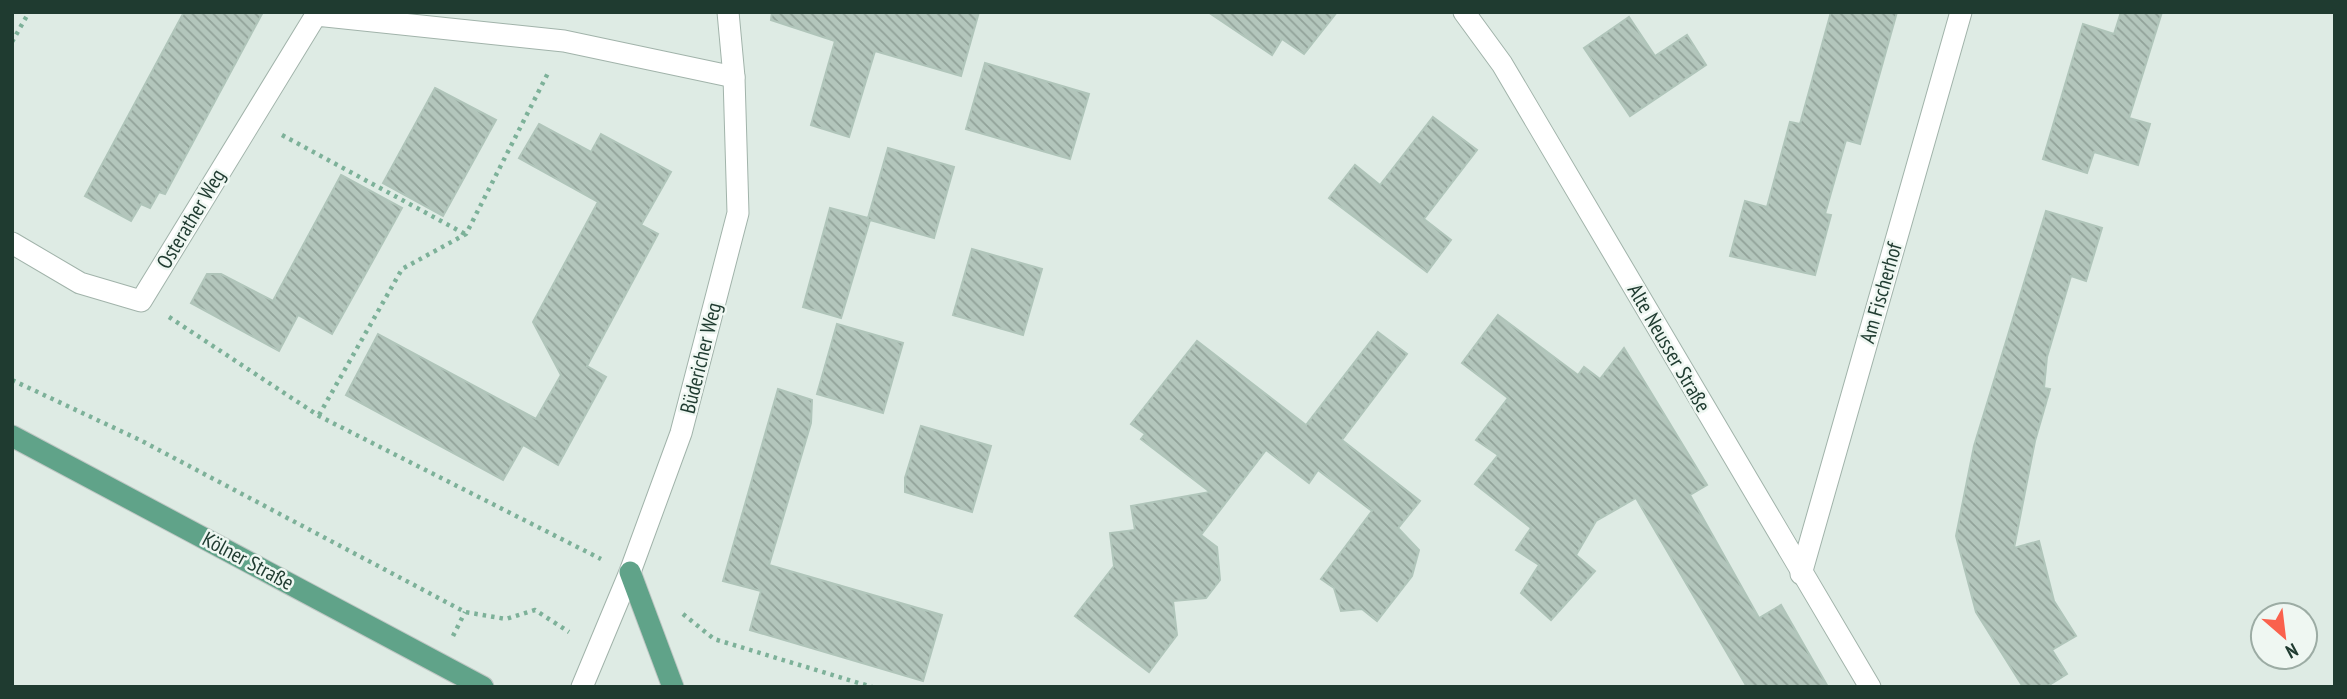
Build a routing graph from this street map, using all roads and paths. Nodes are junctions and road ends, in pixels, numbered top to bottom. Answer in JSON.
{"nodes":[{"id":1,"x":29,"y":12,"type":"edge"},
{"id":2,"x":728,"y":12,"type":"edge"},
{"id":3,"x":1464,"y":12,"type":"edge"},
{"id":4,"x":1961,"y":12,"type":"edge"},
{"id":5,"x":314,"y":14,"type":"edge"},
{"id":6,"x":564,"y":41,"type":"junction"},
{"id":7,"x":12,"y":42,"type":"edge"},
{"id":8,"x":734,"y":77,"type":"junction"},
{"id":9,"x":252,"y":119,"type":"junction"},
{"id":10,"x":466,"y":234,"type":"junction"},
{"id":11,"x":12,"y":243,"type":"edge"},
{"id":12,"x":141,"y":301,"type":"junction"},
{"id":13,"x":12,"y":380,"type":"edge"},
{"id":14,"x":319,"y":416,"type":"junction"},
{"id":15,"x":15,"y":444,"type":"edge"},
{"id":16,"x":630,"y":572,"type":"junction"},
{"id":17,"x":1801,"y":574,"type":"junction"},
{"id":18,"x":672,"y":606,"type":"dead end"},
{"id":19,"x":597,"y":650,"type":"junction"},
{"id":20,"x":484,"y":687,"type":"edge"},
{"id":21,"x":582,"y":687,"type":"edge"},
{"id":22,"x":673,"y":687,"type":"edge"},
{"id":23,"x":872,"y":687,"type":"edge"},
{"id":24,"x":1870,"y":687,"type":"edge"}],
"edges":[{"from":1,"to":7,"type":"path"},
{"from":2,"to":8,"type":"street","name":"Büdericher Weg"},
{"from":3,"to":17,"type":"street","name":"Alte Neusser Straße"},
{"from":4,"to":17,"type":"street","name":"Am Fischerhof"},
{"from":5,"to":6,"type":"street","name":"Osterather Weg"},
{"from":5,"to":9,"type":"street","name":"Osterather Weg"},
{"from":6,"to":8,"type":"street","name":"Osterather Weg"},
{"from":6,"to":10,"type":"path"},
{"from":8,"to":16,"type":"street","name":"Büdericher Weg"},
{"from":9,"to":10,"type":"path"},
{"from":9,"to":12,"type":"street","name":"Osterather Weg"},
{"from":10,"to":14,"type":"path"},
{"from":11,"to":12,"type":"street"},
{"from":12,"to":14,"type":"path"},
{"from":13,"to":19,"type":"path"},
{"from":14,"to":16,"type":"path"},
{"from":15,"to":20,"type":"main road","name":"Kölner Straße"},
{"from":16,"to":19,"type":"street","name":"Büdericher Weg"},
{"from":16,"to":22,"type":"main road"},
{"from":17,"to":24,"type":"street","name":"Alte Neusser Straße"},
{"from":18,"to":23,"type":"path"},
{"from":19,"to":21,"type":"street","name":"Büdericher Weg"}]}
